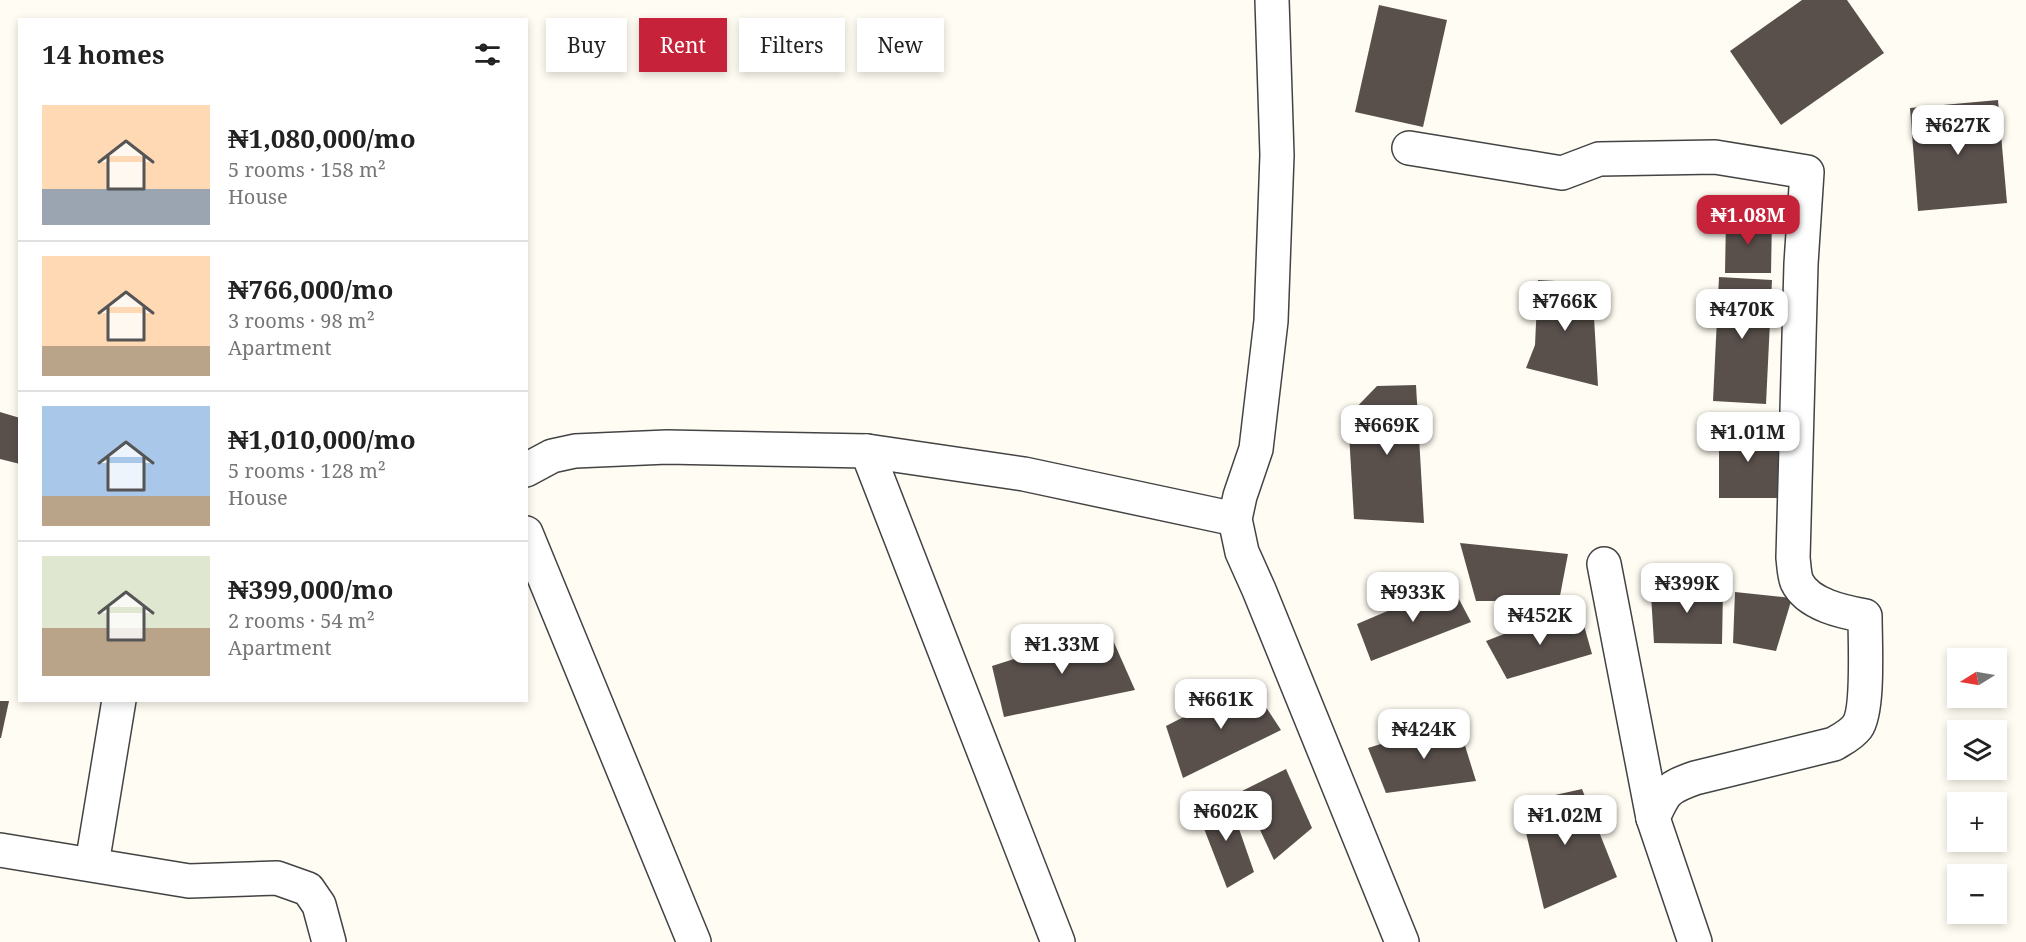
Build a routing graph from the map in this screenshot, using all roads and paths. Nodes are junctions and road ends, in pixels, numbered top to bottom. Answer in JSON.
{"nodes":[{"id":1,"x":1272,"y":0,"type":"edge"},
{"id":2,"x":1409,"y":148,"type":"dead end"},
{"id":3,"x":867,"y":451,"type":"junction"},
{"id":4,"x":528,"y":469,"type":"edge"},
{"id":5,"x":1235,"y":519,"type":"junction"},
{"id":6,"x":528,"y":538,"type":"edge"},
{"id":7,"x":1604,"y":564,"type":"dead end"},
{"id":8,"x":119,"y":702,"type":"edge"},
{"id":9,"x":1653,"y":818,"type":"junction"},
{"id":10,"x":0,"y":850,"type":"edge"},
{"id":11,"x":92,"y":864,"type":"junction"},
{"id":12,"x":329,"y":942,"type":"edge"},
{"id":13,"x":694,"y":942,"type":"edge"},
{"id":14,"x":1058,"y":942,"type":"edge"},
{"id":15,"x":1402,"y":942,"type":"edge"},
{"id":16,"x":1695,"y":942,"type":"edge"}],
"edges":[{"from":1,"to":5,"type":"street"},
{"from":2,"to":9,"type":"street"},
{"from":3,"to":4,"type":"street"},
{"from":3,"to":5,"type":"street"},
{"from":3,"to":14,"type":"street"},
{"from":5,"to":15,"type":"street"},
{"from":6,"to":13,"type":"street"},
{"from":7,"to":9,"type":"street"},
{"from":8,"to":11,"type":"street"},
{"from":9,"to":16,"type":"street"},
{"from":10,"to":11,"type":"street"},
{"from":11,"to":12,"type":"street"}]}
